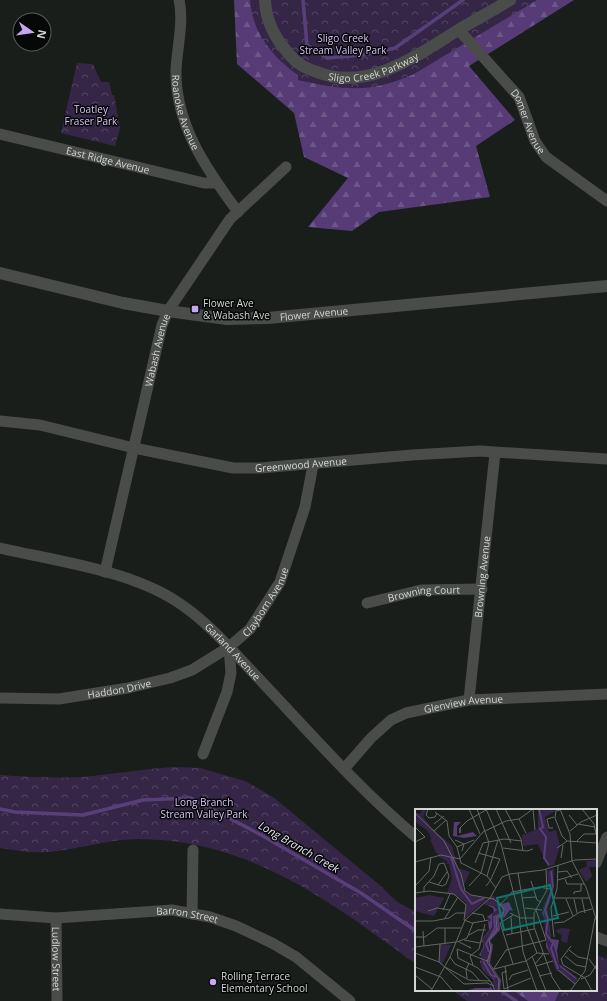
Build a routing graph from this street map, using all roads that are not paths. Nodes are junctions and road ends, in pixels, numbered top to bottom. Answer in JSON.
{"nodes":[{"id":1,"x":180,"y":0,"type":"edge"},
{"id":2,"x":266,"y":0,"type":"edge"},
{"id":3,"x":510,"y":0,"type":"edge"},
{"id":4,"x":459,"y":30,"type":"junction"},
{"id":5,"x":0,"y":134,"type":"edge"},
{"id":6,"x":286,"y":167,"type":"dead end"},
{"id":7,"x":217,"y":183,"type":"junction"},
{"id":8,"x":607,"y":201,"type":"edge"},
{"id":9,"x":238,"y":212,"type":"junction"},
{"id":10,"x":0,"y":273,"type":"edge"},
{"id":11,"x":607,"y":286,"type":"edge"},
{"id":12,"x":168,"y":311,"type":"junction"},
{"id":13,"x":0,"y":421,"type":"edge"},
{"id":14,"x":134,"y":448,"type":"junction"},
{"id":15,"x":495,"y":453,"type":"junction"},
{"id":16,"x":607,"y":459,"type":"edge"},
{"id":17,"x":313,"y":465,"type":"junction"},
{"id":18,"x":0,"y":548,"type":"edge"},
{"id":19,"x":105,"y":572,"type":"junction"},
{"id":20,"x":482,"y":589,"type":"junction"},
{"id":21,"x":367,"y":603,"type":"dead end"},
{"id":22,"x":229,"y":647,"type":"junction"},
{"id":23,"x":607,"y":694,"type":"edge"},
{"id":24,"x":0,"y":698,"type":"edge"},
{"id":25,"x":469,"y":700,"type":"junction"},
{"id":26,"x":203,"y":754,"type":"dead end"},
{"id":27,"x":344,"y":769,"type":"junction"},
{"id":28,"x":415,"y":835,"type":"edge"},
{"id":29,"x":607,"y":837,"type":"edge"},
{"id":30,"x":192,"y":850,"type":"dead end"},
{"id":31,"x":597,"y":861,"type":"edge"},
{"id":32,"x":0,"y":914,"type":"edge"},
{"id":33,"x":192,"y":914,"type":"junction"},
{"id":34,"x":56,"y":918,"type":"junction"},
{"id":35,"x":597,"y":937,"type":"edge"},
{"id":36,"x":607,"y":941,"type":"edge"},
{"id":37,"x":57,"y":1001,"type":"edge"},
{"id":38,"x":350,"y":1001,"type":"edge"}],
"edges":[{"from":1,"to":7,"type":"street","name":"Roanoke Avenue"},
{"from":2,"to":4,"type":"street","name":"Sligo Creek Parkway"},
{"from":3,"to":4,"type":"street","name":"Sligo Creek Parkway"},
{"from":4,"to":8,"type":"street","name":"Domer Avenue"},
{"from":5,"to":7,"type":"street","name":"East Ridge Avenue"},
{"from":6,"to":9,"type":"street","name":"Wabash Avenue"},
{"from":7,"to":9,"type":"street","name":"Roanoke Avenue"},
{"from":9,"to":12,"type":"street","name":"Wabash Avenue"},
{"from":10,"to":12,"type":"street","name":"Flower Avenue"},
{"from":11,"to":12,"type":"street","name":"Flower Avenue"},
{"from":12,"to":14,"type":"street","name":"Wabash Avenue"},
{"from":13,"to":14,"type":"street","name":"Greenwood Avenue"},
{"from":14,"to":17,"type":"street","name":"Greenwood Avenue"},
{"from":14,"to":19,"type":"street","name":"Wabash Avenue"},
{"from":15,"to":16,"type":"street","name":"Greenwood Avenue"},
{"from":15,"to":17,"type":"street","name":"Greenwood Avenue"},
{"from":15,"to":20,"type":"street","name":"Browning Avenue"},
{"from":17,"to":22,"type":"street","name":"Clayborn Avenue"},
{"from":18,"to":19,"type":"street","name":"Garland Avenue"},
{"from":19,"to":22,"type":"street","name":"Garland Avenue"},
{"from":20,"to":21,"type":"street","name":"Browning Court"},
{"from":20,"to":25,"type":"street","name":"Browning Avenue"},
{"from":22,"to":24,"type":"street","name":"Haddon Drive"},
{"from":22,"to":26,"type":"street"},
{"from":22,"to":27,"type":"street","name":"Garland Avenue"},
{"from":23,"to":25,"type":"street","name":"Glenview Avenue"},
{"from":25,"to":27,"type":"street","name":"Glenview Avenue"},
{"from":27,"to":28,"type":"street","name":"Garland Avenue"},
{"from":29,"to":31,"type":"street"},
{"from":30,"to":33,"type":"street"},
{"from":32,"to":34,"type":"street","name":"Barron Street"},
{"from":33,"to":34,"type":"street","name":"Barron Street"},
{"from":33,"to":38,"type":"street","name":"Barron Street"},
{"from":34,"to":37,"type":"street","name":"Ludlow Street"},
{"from":35,"to":36,"type":"street"}]}
